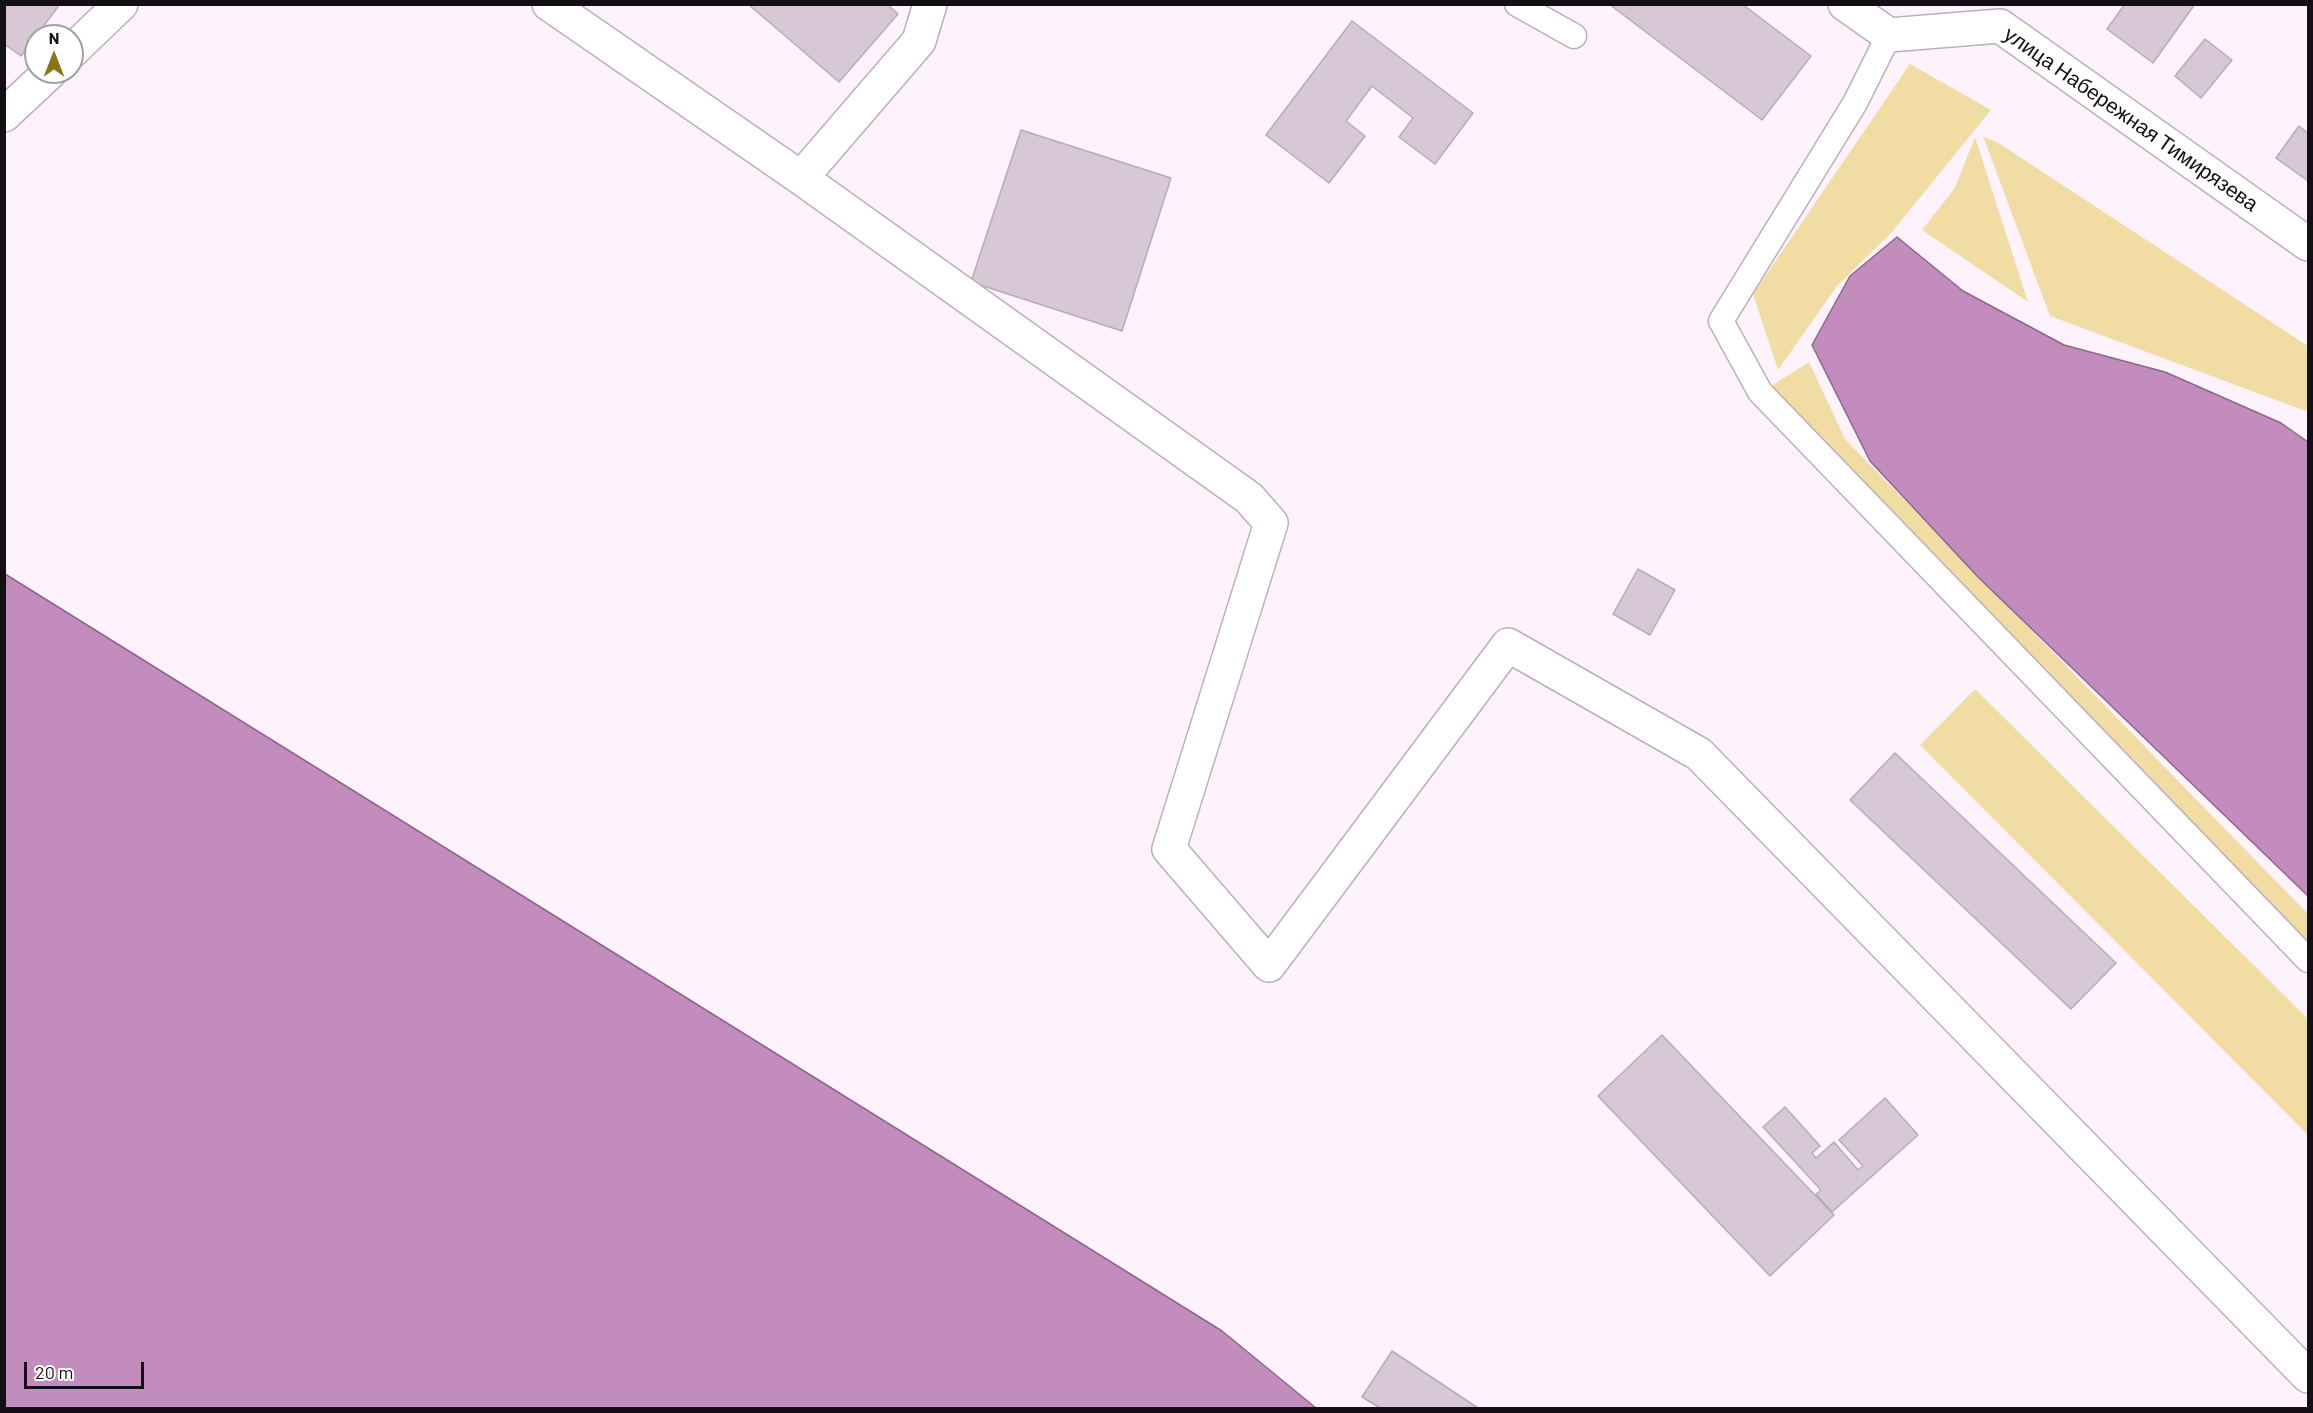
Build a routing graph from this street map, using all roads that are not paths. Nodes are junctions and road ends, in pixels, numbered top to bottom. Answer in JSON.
{"nodes":[{"id":1,"x":121,"y":4,"type":"edge"},
{"id":2,"x":549,"y":4,"type":"edge"},
{"id":3,"x":930,"y":4,"type":"edge"},
{"id":4,"x":1517,"y":4,"type":"edge"},
{"id":5,"x":1845,"y":4,"type":"edge"},
{"id":6,"x":1889,"y":35,"type":"junction"},
{"id":7,"x":1574,"y":36,"type":"dead end"},
{"id":8,"x":84,"y":39,"type":"edge"},
{"id":9,"x":37,"y":84,"type":"edge"},
{"id":10,"x":4,"y":115,"type":"edge"},
{"id":11,"x":801,"y":178,"type":"junction"},
{"id":12,"x":2308,"y":244,"type":"edge"},
{"id":13,"x":2308,"y":960,"type":"edge"},
{"id":14,"x":2308,"y":1376,"type":"edge"}],
"edges":[{"from":1,"to":8,"type":"street"},
{"from":2,"to":11,"type":"street"},
{"from":3,"to":11,"type":"street"},
{"from":4,"to":7,"type":"lane"},
{"from":5,"to":6,"type":"street"},
{"from":6,"to":12,"type":"street","name":"улица Набережная Тимирязева"},
{"from":6,"to":13,"type":"lane"},
{"from":9,"to":10,"type":"street"},
{"from":11,"to":14,"type":"street"}]}
